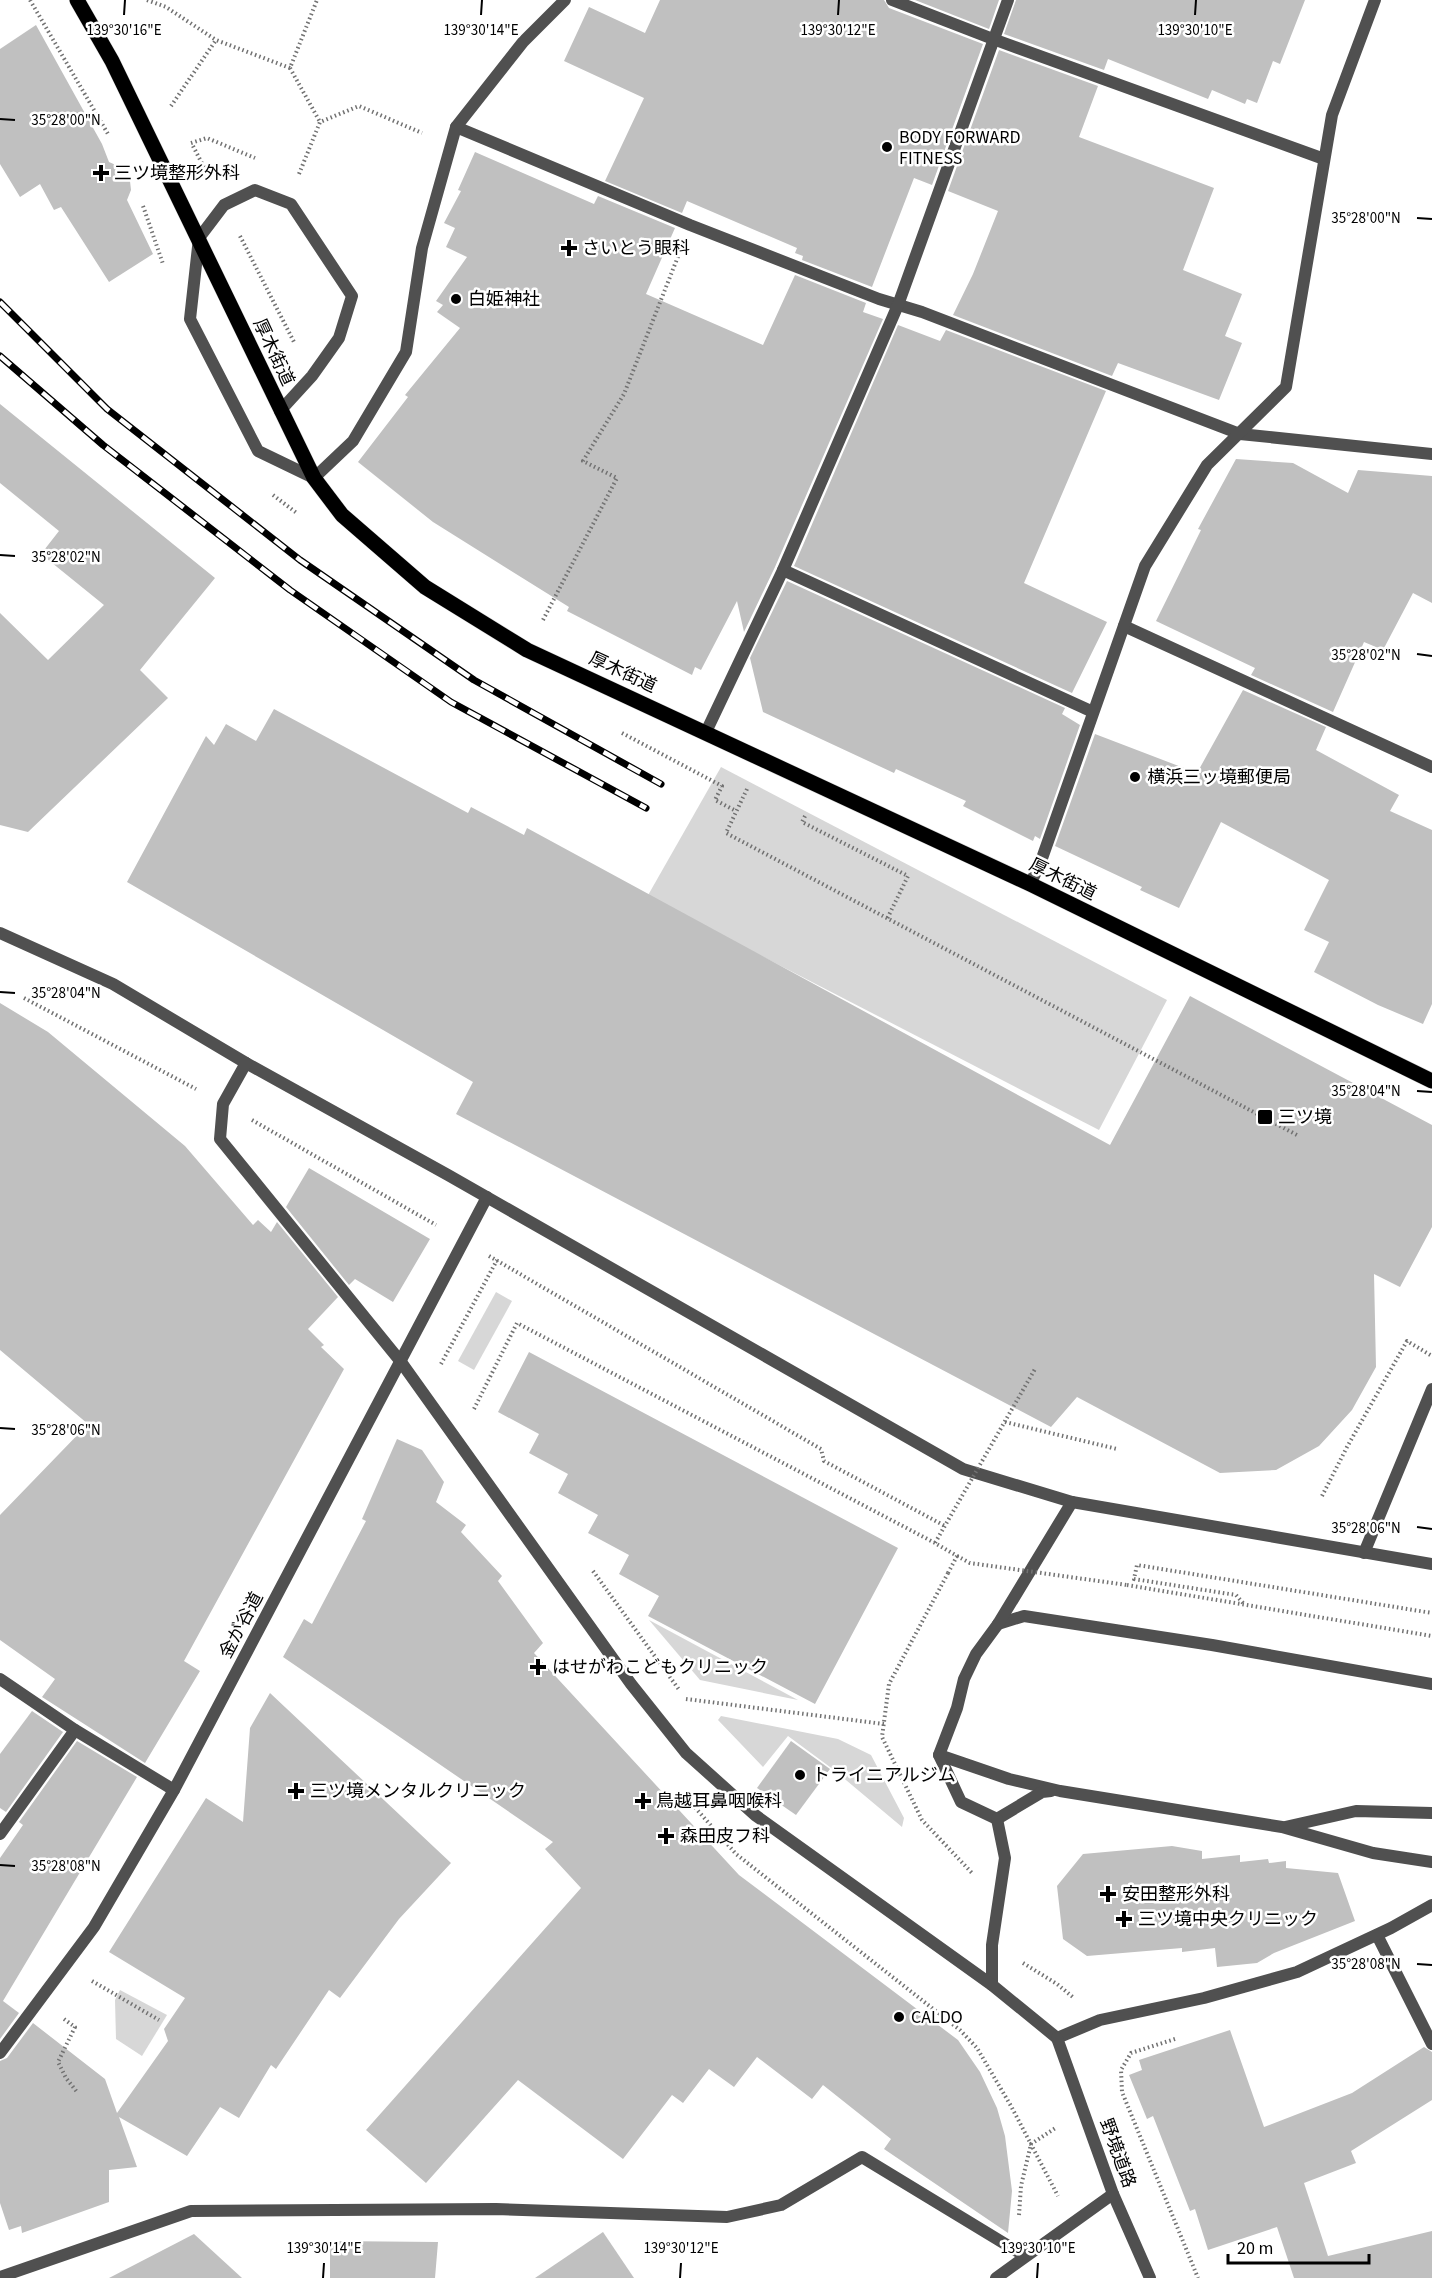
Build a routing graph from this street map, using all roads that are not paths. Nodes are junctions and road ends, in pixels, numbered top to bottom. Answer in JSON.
{"nodes":[{"id":1,"x":77,"y":0,"type":"edge"},
{"id":2,"x":565,"y":0,"type":"edge"},
{"id":3,"x":892,"y":0,"type":"edge"},
{"id":4,"x":1008,"y":0,"type":"edge"},
{"id":5,"x":1375,"y":0,"type":"edge"},
{"id":6,"x":993,"y":39,"type":"junction"},
{"id":7,"x":456,"y":128,"type":"junction"},
{"id":8,"x":1324,"y":159,"type":"junction"},
{"id":9,"x":199,"y":238,"type":"junction"},
{"id":10,"x":898,"y":305,"type":"junction"},
{"id":11,"x":280,"y":411,"type":"junction"},
{"id":12,"x":1240,"y":434,"type":"junction"},
{"id":13,"x":1432,"y":454,"type":"edge"},
{"id":14,"x":314,"y":478,"type":"junction"},
{"id":15,"x":783,"y":570,"type":"junction"},
{"id":16,"x":1124,"y":626,"type":"junction"},
{"id":17,"x":1094,"y":712,"type":"junction"},
{"id":18,"x":706,"y":732,"type":"junction"},
{"id":19,"x":1432,"y":767,"type":"edge"},
{"id":20,"x":1030,"y":884,"type":"junction"},
{"id":21,"x":0,"y":933,"type":"edge"},
{"id":22,"x":246,"y":1063,"type":"junction"},
{"id":23,"x":1432,"y":1081,"type":"edge"},
{"id":24,"x":487,"y":1197,"type":"junction"},
{"id":25,"x":401,"y":1362,"type":"junction"},
{"id":26,"x":1432,"y":1389,"type":"edge"},
{"id":27,"x":1072,"y":1502,"type":"junction"},
{"id":28,"x":1364,"y":1552,"type":"junction"},
{"id":29,"x":1432,"y":1564,"type":"edge"},
{"id":30,"x":998,"y":1624,"type":"junction"},
{"id":31,"x":0,"y":1679,"type":"edge"},
{"id":32,"x":1432,"y":1684,"type":"edge"},
{"id":33,"x":75,"y":1730,"type":"junction"},
{"id":34,"x":939,"y":1755,"type":"junction"},
{"id":35,"x":174,"y":1790,"type":"junction"},
{"id":36,"x":1060,"y":1791,"type":"junction"},
{"id":37,"x":1432,"y":1813,"type":"edge"},
{"id":38,"x":997,"y":1819,"type":"junction"},
{"id":39,"x":1282,"y":1827,"type":"junction"},
{"id":40,"x":0,"y":1834,"type":"edge"},
{"id":41,"x":1432,"y":1862,"type":"edge"},
{"id":42,"x":1432,"y":1905,"type":"edge"},
{"id":43,"x":1377,"y":1935,"type":"junction"},
{"id":44,"x":992,"y":1985,"type":"junction"},
{"id":45,"x":1057,"y":2038,"type":"junction"},
{"id":46,"x":1432,"y":2044,"type":"edge"},
{"id":47,"x":0,"y":2053,"type":"edge"},
{"id":48,"x":1113,"y":2194,"type":"junction"},
{"id":49,"x":1025,"y":2256,"type":"junction"},
{"id":50,"x":0,"y":2277,"type":"edge"},
{"id":51,"x":996,"y":2278,"type":"edge"},
{"id":52,"x":1150,"y":2278,"type":"edge"}],
"edges":[{"from":1,"to":9,"type":"main road","name":"厚木街道"},
{"from":2,"to":7,"type":"street"},
{"from":3,"to":6,"type":"street"},
{"from":4,"to":6,"type":"street"},
{"from":5,"to":8,"type":"street"},
{"from":6,"to":8,"type":"street"},
{"from":6,"to":10,"type":"street"},
{"from":7,"to":10,"type":"street"},
{"from":7,"to":14,"type":"street"},
{"from":8,"to":12,"type":"street"},
{"from":9,"to":11,"type":"main road","name":"厚木街道"},
{"from":9,"to":11,"type":"street"},
{"from":9,"to":14,"type":"street"},
{"from":10,"to":12,"type":"street"},
{"from":10,"to":15,"type":"street"},
{"from":11,"to":14,"type":"main road","name":"厚木街道"},
{"from":12,"to":13,"type":"street"},
{"from":12,"to":16,"type":"street"},
{"from":14,"to":18,"type":"main road","name":"厚木街道"},
{"from":15,"to":17,"type":"street"},
{"from":15,"to":18,"type":"street"},
{"from":16,"to":17,"type":"street"},
{"from":16,"to":19,"type":"street"},
{"from":17,"to":20,"type":"street"},
{"from":18,"to":20,"type":"main road","name":"厚木街道"},
{"from":20,"to":23,"type":"main road","name":"厚木街道"},
{"from":21,"to":22,"type":"street"},
{"from":22,"to":24,"type":"street"},
{"from":22,"to":25,"type":"street"},
{"from":24,"to":25,"type":"street","name":"金が谷道"},
{"from":24,"to":27,"type":"street"},
{"from":25,"to":35,"type":"street","name":"金が谷道"},
{"from":25,"to":44,"type":"street"},
{"from":26,"to":28,"type":"street"},
{"from":27,"to":28,"type":"street"},
{"from":27,"to":30,"type":"street"},
{"from":28,"to":29,"type":"street"},
{"from":30,"to":32,"type":"street"},
{"from":30,"to":34,"type":"street"},
{"from":31,"to":33,"type":"street"},
{"from":33,"to":35,"type":"street"},
{"from":33,"to":40,"type":"street"},
{"from":34,"to":36,"type":"street"},
{"from":34,"to":38,"type":"street"},
{"from":35,"to":47,"type":"street","name":"金が谷道"},
{"from":36,"to":38,"type":"street"},
{"from":36,"to":39,"type":"street"},
{"from":37,"to":39,"type":"street"},
{"from":38,"to":44,"type":"street"},
{"from":39,"to":41,"type":"street"},
{"from":42,"to":43,"type":"street"},
{"from":43,"to":45,"type":"street"},
{"from":43,"to":46,"type":"street"},
{"from":44,"to":45,"type":"street"},
{"from":45,"to":48,"type":"street","name":"野境道路"},
{"from":48,"to":49,"type":"street"},
{"from":48,"to":52,"type":"street","name":"野境道路"},
{"from":49,"to":50,"type":"street"},
{"from":49,"to":51,"type":"street"}]}
